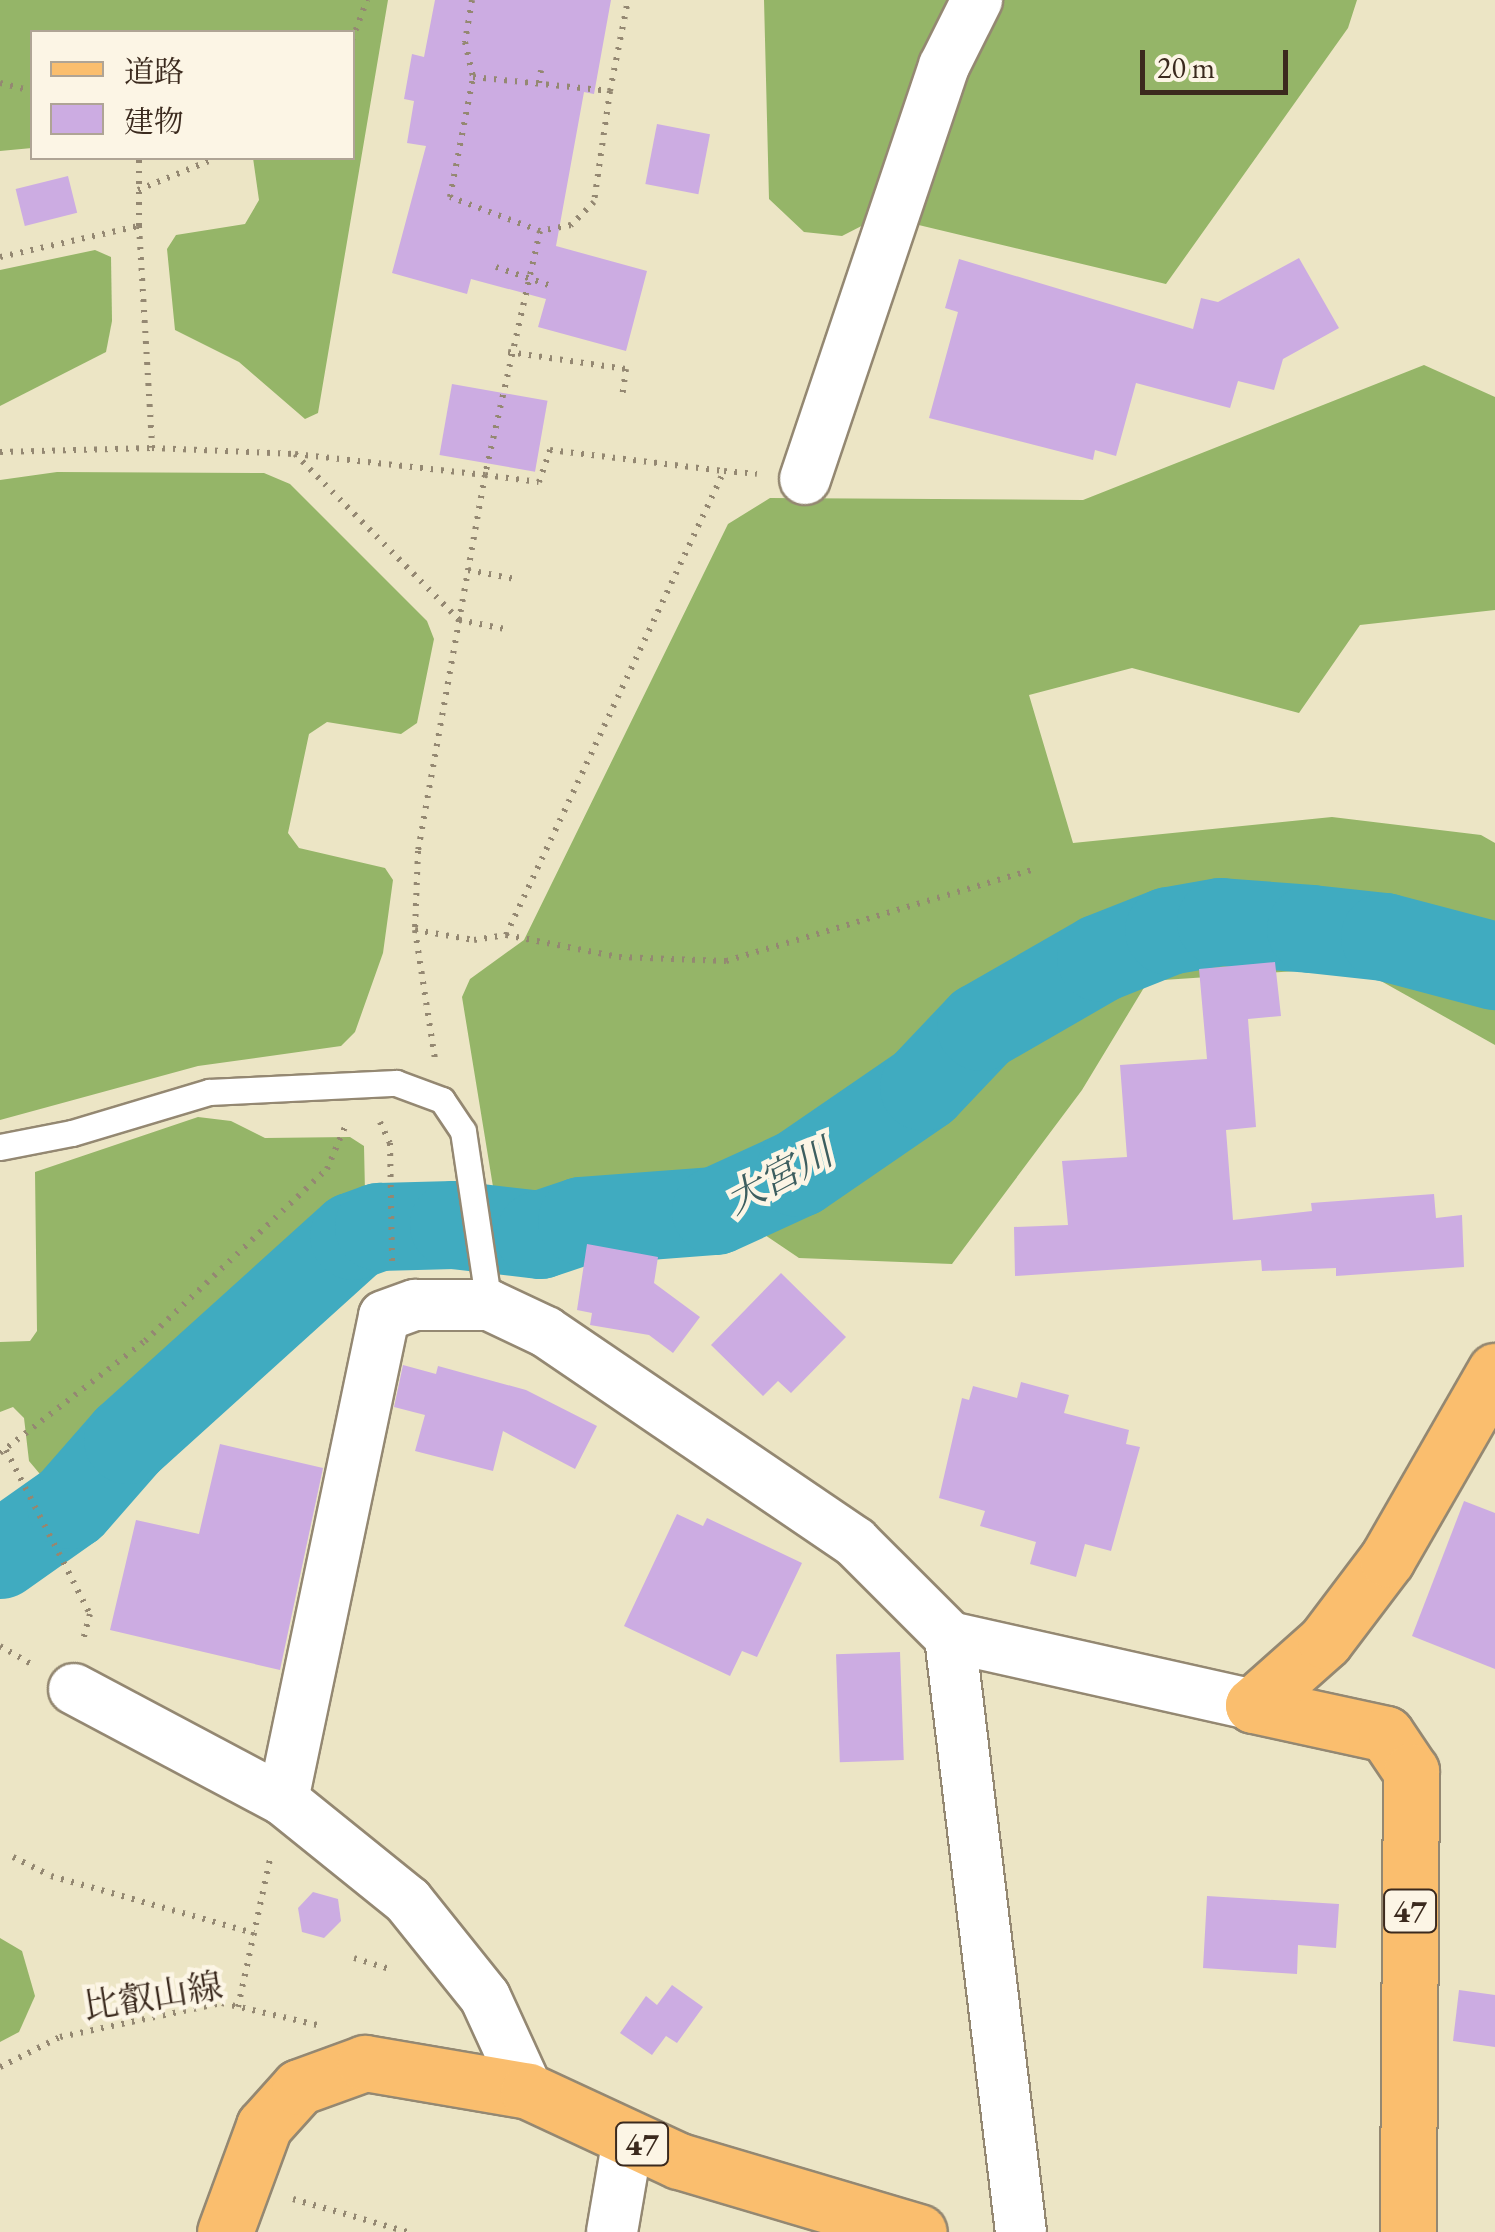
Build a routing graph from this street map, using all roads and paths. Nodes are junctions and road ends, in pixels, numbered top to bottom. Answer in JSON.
{"nodes":[{"id":1,"x":367,"y":0,"type":"edge"},
{"id":2,"x":472,"y":0,"type":"edge"},
{"id":3,"x":628,"y":0,"type":"edge"},
{"id":4,"x":977,"y":0,"type":"edge"},
{"id":5,"x":355,"y":32,"type":"edge"},
{"id":6,"x":541,"y":70,"type":"dead end"},
{"id":7,"x":473,"y":78,"type":"junction"},
{"id":8,"x":0,"y":83,"type":"edge"},
{"id":9,"x":539,"y":83,"type":"junction"},
{"id":10,"x":30,"y":90,"type":"edge"},
{"id":11,"x":610,"y":92,"type":"junction"},
{"id":12,"x":139,"y":160,"type":"edge"},
{"id":13,"x":211,"y":160,"type":"edge"},
{"id":14,"x":138,"y":190,"type":"junction"},
{"id":15,"x":138,"y":226,"type":"junction"},
{"id":16,"x":540,"y":231,"type":"junction"},
{"id":17,"x":0,"y":257,"type":"edge"},
{"id":18,"x":496,"y":267,"type":"dead end"},
{"id":19,"x":526,"y":278,"type":"junction"},
{"id":20,"x":549,"y":285,"type":"dead end"},
{"id":21,"x":508,"y":352,"type":"junction"},
{"id":22,"x":622,"y":396,"type":"dead end"},
{"id":23,"x":152,"y":448,"type":"junction"},
{"id":24,"x":0,"y":452,"type":"edge"},
{"id":25,"x":295,"y":454,"type":"junction"},
{"id":26,"x":724,"y":471,"type":"junction"},
{"id":27,"x":484,"y":475,"type":"junction"},
{"id":28,"x":805,"y":479,"type":"joint"},
{"id":29,"x":468,"y":570,"type":"junction"},
{"id":30,"x":515,"y":579,"type":"dead end"},
{"id":31,"x":459,"y":620,"type":"junction"},
{"id":32,"x":505,"y":629,"type":"dead end"},
{"id":33,"x":1035,"y":869,"type":"dead end"},
{"id":34,"x":415,"y":930,"type":"junction"},
{"id":35,"x":506,"y":935,"type":"junction"},
{"id":36,"x":364,"y":1084,"type":"junction"},
{"id":37,"x":442,"y":1100,"type":"junction"},
{"id":38,"x":0,"y":1147,"type":"edge"},
{"id":39,"x":391,"y":1258,"type":"dead end"},
{"id":40,"x":487,"y":1286,"type":"junction"},
{"id":41,"x":1495,"y":1371,"type":"edge"},
{"id":42,"x":3,"y":1452,"type":"edge"},
{"id":43,"x":950,"y":1637,"type":"junction"},
{"id":44,"x":77,"y":1670,"type":"joint"},
{"id":45,"x":1252,"y":1705,"type":"junction"},
{"id":46,"x":284,"y":1800,"type":"junction"},
{"id":47,"x":12,"y":1857,"type":"dead end"},
{"id":48,"x":254,"y":1933,"type":"junction"},
{"id":49,"x":354,"y":1958,"type":"dead end"},
{"id":50,"x":393,"y":1970,"type":"dead end"},
{"id":51,"x":238,"y":2006,"type":"junction"},
{"id":52,"x":365,"y":2063,"type":"junction"},
{"id":53,"x":0,"y":2067,"type":"edge"},
{"id":54,"x":528,"y":2091,"type":"junction"},
{"id":55,"x":628,"y":2138,"type":"junction"},
{"id":56,"x":231,"y":2208,"type":"edge"},
{"id":57,"x":407,"y":2232,"type":"edge"},
{"id":58,"x":612,"y":2232,"type":"edge"},
{"id":59,"x":918,"y":2232,"type":"edge"},
{"id":60,"x":1021,"y":2232,"type":"edge"},
{"id":61,"x":1408,"y":2232,"type":"edge"}],
"edges":[{"from":1,"to":5,"type":"path"},
{"from":2,"to":7,"type":"path"},
{"from":3,"to":11,"type":"path"},
{"from":4,"to":28,"type":"street"},
{"from":6,"to":9,"type":"path"},
{"from":7,"to":9,"type":"path"},
{"from":7,"to":16,"type":"path"},
{"from":8,"to":10,"type":"path"},
{"from":9,"to":11,"type":"path"},
{"from":11,"to":16,"type":"path"},
{"from":12,"to":14,"type":"path"},
{"from":13,"to":14,"type":"path"},
{"from":14,"to":15,"type":"path"},
{"from":15,"to":17,"type":"path"},
{"from":15,"to":23,"type":"path"},
{"from":16,"to":19,"type":"path"},
{"from":18,"to":19,"type":"path"},
{"from":19,"to":20,"type":"path"},
{"from":19,"to":21,"type":"path"},
{"from":21,"to":22,"type":"path"},
{"from":21,"to":27,"type":"path"},
{"from":23,"to":24,"type":"path"},
{"from":23,"to":25,"type":"path"},
{"from":25,"to":27,"type":"path"},
{"from":25,"to":31,"type":"path"},
{"from":26,"to":27,"type":"path"},
{"from":26,"to":28,"type":"path"},
{"from":26,"to":35,"type":"path"},
{"from":27,"to":29,"type":"path"},
{"from":29,"to":30,"type":"path"},
{"from":29,"to":31,"type":"path"},
{"from":31,"to":32,"type":"path"},
{"from":31,"to":34,"type":"path"},
{"from":33,"to":35,"type":"path"},
{"from":34,"to":35,"type":"path"},
{"from":34,"to":37,"type":"path"},
{"from":36,"to":37,"type":"lane"},
{"from":36,"to":38,"type":"lane"},
{"from":36,"to":39,"type":"path"},
{"from":36,"to":42,"type":"path"},
{"from":37,"to":40,"type":"lane"},
{"from":40,"to":43,"type":"street"},
{"from":40,"to":46,"type":"street"},
{"from":41,"to":45,"type":"main road"},
{"from":42,"to":44,"type":"path"},
{"from":43,"to":45,"type":"street"},
{"from":43,"to":60,"type":"street"},
{"from":44,"to":46,"type":"street"},
{"from":45,"to":61,"type":"main road","number":"47"},
{"from":46,"to":48,"type":"path"},
{"from":46,"to":54,"type":"street"},
{"from":47,"to":48,"type":"path"},
{"from":48,"to":51,"type":"path"},
{"from":49,"to":50,"type":"path"},
{"from":51,"to":52,"type":"path","name":"比叡山線"},
{"from":51,"to":53,"type":"path","name":"比叡山線"},
{"from":52,"to":54,"type":"main road","number":"47"},
{"from":52,"to":56,"type":"main road","number":"47"},
{"from":54,"to":55,"type":"main road","number":"47"},
{"from":55,"to":58,"type":"street"},
{"from":55,"to":59,"type":"main road","number":"47"},
{"from":56,"to":57,"type":"path"}]}
